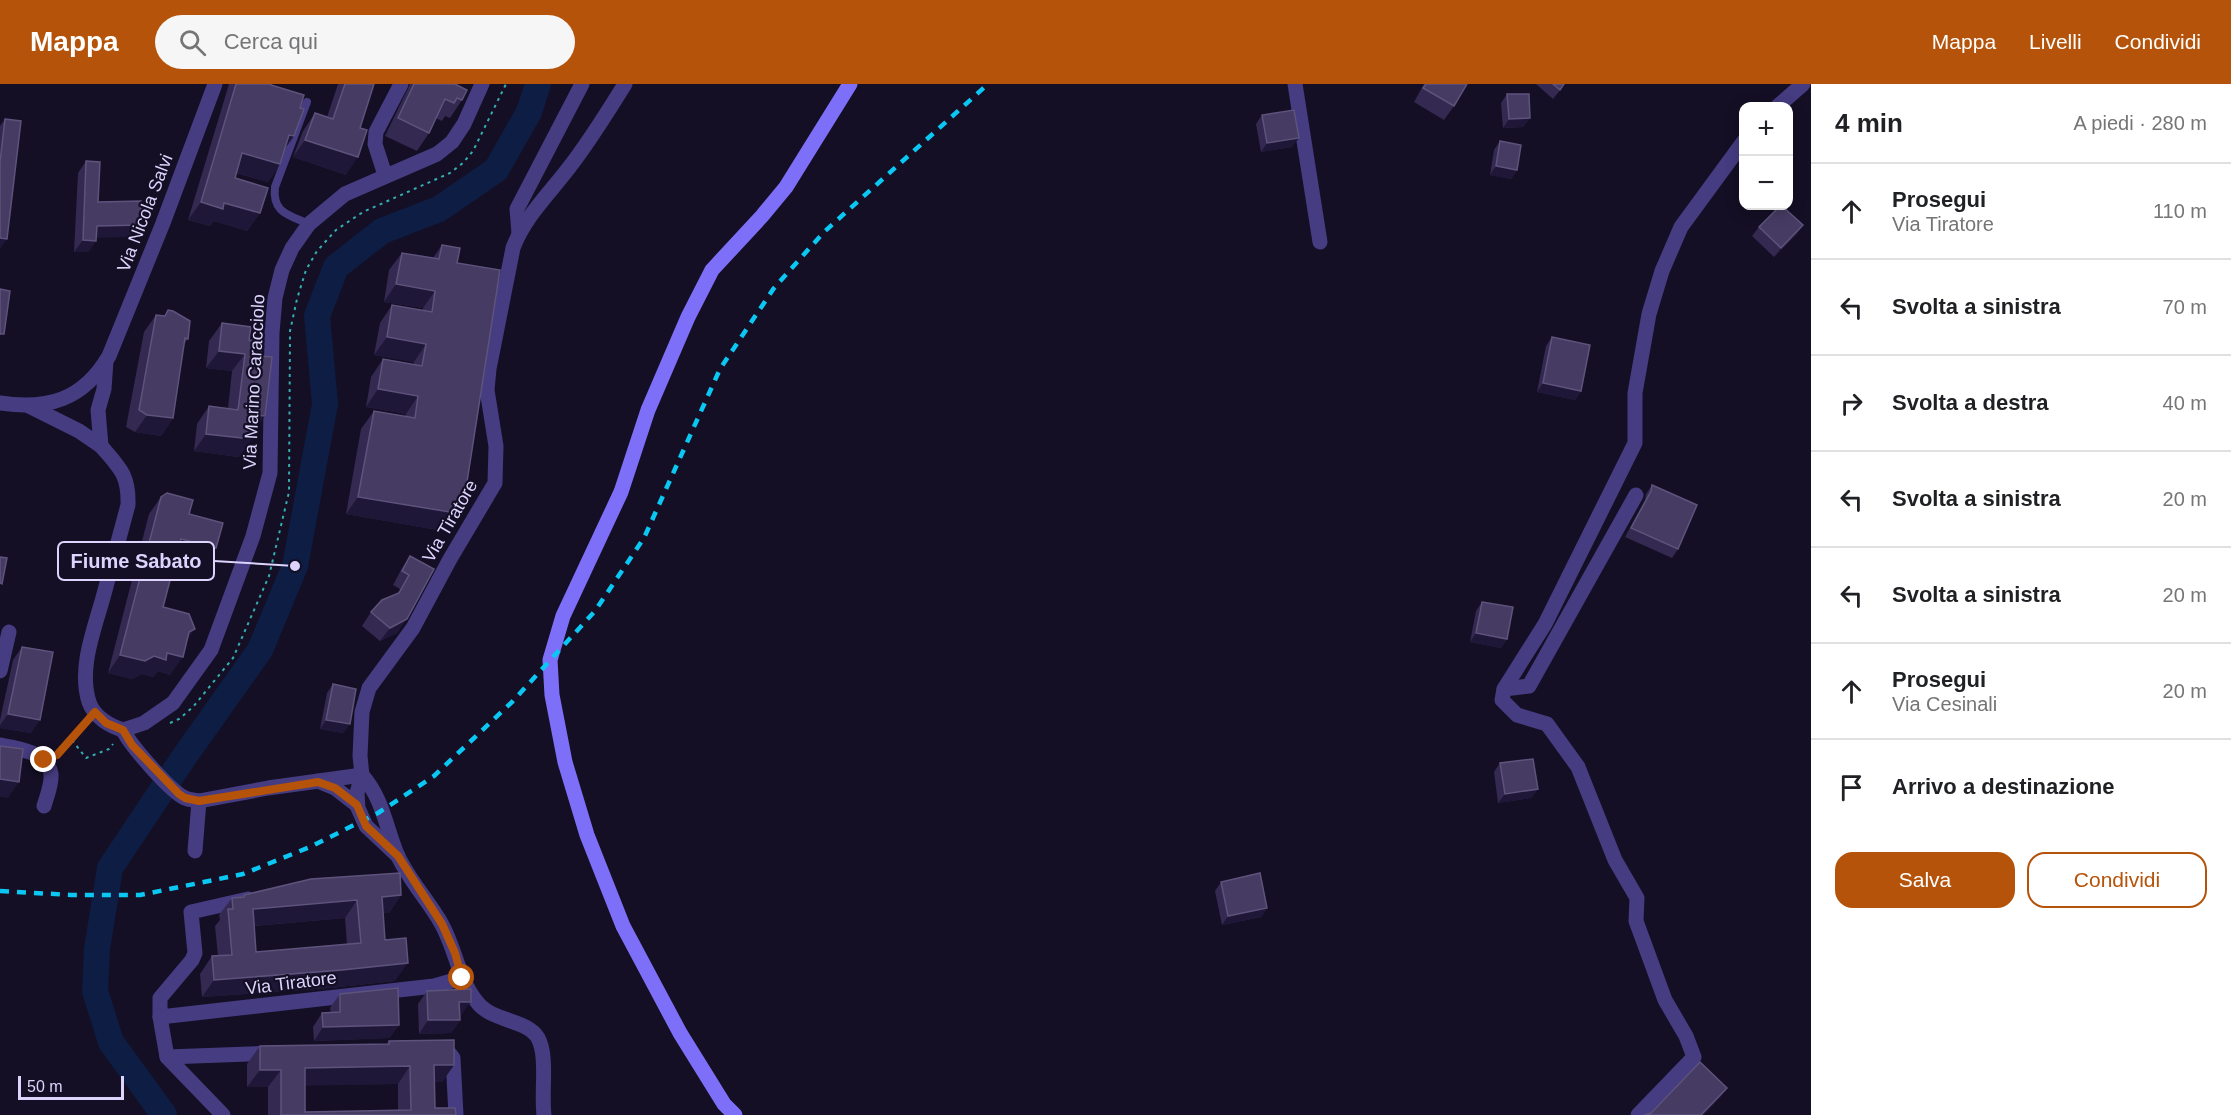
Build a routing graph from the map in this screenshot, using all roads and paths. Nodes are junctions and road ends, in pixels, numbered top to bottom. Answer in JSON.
{"nodes":[{"id":1,"x":215,"y":84,"type":"edge"},
{"id":2,"x":401,"y":84,"type":"edge"},
{"id":3,"x":482,"y":84,"type":"edge"},
{"id":4,"x":506,"y":84,"type":"edge"},
{"id":5,"x":582,"y":84,"type":"edge"},
{"id":6,"x":625,"y":84,"type":"edge"},
{"id":7,"x":850,"y":84,"type":"edge"},
{"id":8,"x":1295,"y":84,"type":"edge"},
{"id":9,"x":1803,"y":84,"type":"edge"},
{"id":10,"x":307,"y":102,"type":"dead end"},
{"id":11,"x":1783,"y":102,"type":"edge"},
{"id":12,"x":1739,"y":147,"type":"edge"},
{"id":13,"x":385,"y":175,"type":"junction"},
{"id":14,"x":309,"y":224,"type":"junction"},
{"id":15,"x":519,"y":234,"type":"junction"},
{"id":16,"x":1320,"y":242,"type":"dead end"},
{"id":17,"x":107,"y":358,"type":"junction"},
{"id":18,"x":86,"y":384,"type":"junction"},
{"id":19,"x":100,"y":400,"type":"junction"},
{"id":20,"x":0,"y":404,"type":"edge"},
{"id":21,"x":29,"y":406,"type":"junction"},
{"id":22,"x":101,"y":446,"type":"junction"},
{"id":23,"x":1636,"y":495,"type":"dead end"},
{"id":24,"x":9,"y":632,"type":"dead end"},
{"id":25,"x":0,"y":671,"type":"edge"},
{"id":26,"x":1504,"y":689,"type":"junction"},
{"id":27,"x":95,"y":712,"type":"junction"},
{"id":28,"x":155,"y":715,"type":"junction"},
{"id":29,"x":123,"y":730,"type":"junction"},
{"id":30,"x":72,"y":740,"type":"junction"},
{"id":31,"x":0,"y":745,"type":"edge"},
{"id":32,"x":44,"y":760,"type":"junction"},
{"id":33,"x":362,"y":775,"type":"junction"},
{"id":34,"x":318,"y":782,"type":"junction"},
{"id":35,"x":199,"y":801,"type":"junction"},
{"id":36,"x":357,"y":805,"type":"junction"},
{"id":37,"x":44,"y":806,"type":"dead end"},
{"id":38,"x":195,"y":851,"type":"dead end"},
{"id":39,"x":398,"y":856,"type":"junction"},
{"id":40,"x":257,"y":896,"type":"edge"},
{"id":41,"x":462,"y":978,"type":"junction"},
{"id":42,"x":160,"y":1017,"type":"junction"},
{"id":43,"x":429,"y":1047,"type":"edge"},
{"id":44,"x":286,"y":1052,"type":"edge"},
{"id":45,"x":167,"y":1057,"type":"junction"},
{"id":46,"x":223,"y":1115,"type":"edge"},
{"id":47,"x":456,"y":1115,"type":"edge"},
{"id":48,"x":544,"y":1115,"type":"edge"},
{"id":49,"x":735,"y":1115,"type":"edge"},
{"id":50,"x":1638,"y":1115,"type":"edge"}],
"edges":[{"from":1,"to":17,"type":"street","name":"Via Nicola Salvi"},
{"from":2,"to":13,"type":"street"},
{"from":3,"to":13,"type":"street","name":"Via Marino Caracciolo"},
{"from":4,"to":28,"type":"path"},
{"from":5,"to":15,"type":"street","name":"Via Tiratore"},
{"from":6,"to":15,"type":"street","name":"Via Tiratore"},
{"from":7,"to":49,"type":"street"},
{"from":8,"to":16,"type":"street"},
{"from":9,"to":11,"type":"street"},
{"from":10,"to":14,"type":"lane"},
{"from":12,"to":26,"type":"street"},
{"from":13,"to":14,"type":"street","name":"Via Marino Caracciolo"},
{"from":14,"to":28,"type":"street","name":"Via Marino Caracciolo"},
{"from":15,"to":33,"type":"street","name":"Via Tiratore"},
{"from":17,"to":18,"type":"street"},
{"from":17,"to":19,"type":"street"},
{"from":18,"to":19,"type":"street"},
{"from":18,"to":21,"type":"street"},
{"from":19,"to":22,"type":"street"},
{"from":20,"to":21,"type":"street"},
{"from":21,"to":22,"type":"street"},
{"from":22,"to":27,"type":"street"},
{"from":23,"to":26,"type":"street"},
{"from":24,"to":25,"type":"street"},
{"from":26,"to":50,"type":"street"},
{"from":27,"to":29,"type":"street"},
{"from":27,"to":30,"type":"path"},
{"from":28,"to":29,"type":"street","name":"Via Marino Caracciolo"},
{"from":29,"to":30,"type":"path"},
{"from":29,"to":35,"type":"street"},
{"from":30,"to":32,"type":"path"},
{"from":31,"to":32,"type":"street"},
{"from":32,"to":37,"type":"street"},
{"from":33,"to":34,"type":"street"},
{"from":33,"to":36,"type":"street","name":"Via Tiratore"},
{"from":33,"to":39,"type":"street","name":"Via Tiratore"},
{"from":34,"to":35,"type":"street"},
{"from":34,"to":36,"type":"street"},
{"from":35,"to":38,"type":"street"},
{"from":36,"to":39,"type":"street","name":"Via Tiratore"},
{"from":39,"to":41,"type":"street","name":"Via Tiratore"},
{"from":40,"to":42,"type":"street"},
{"from":41,"to":42,"type":"street","name":"Via Tiratore"},
{"from":41,"to":48,"type":"street","name":"Via Tiratore"},
{"from":42,"to":45,"type":"street"},
{"from":43,"to":47,"type":"street"},
{"from":44,"to":45,"type":"street"},
{"from":45,"to":46,"type":"street"}]}
